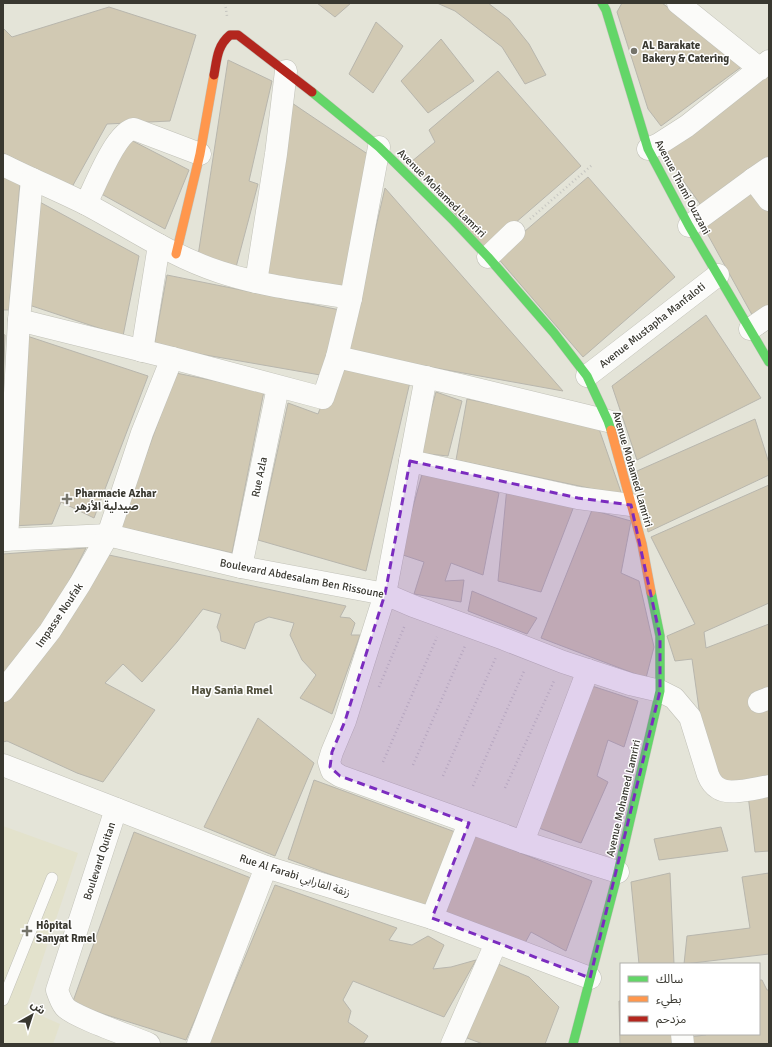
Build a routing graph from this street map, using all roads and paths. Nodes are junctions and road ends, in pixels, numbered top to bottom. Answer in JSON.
{"nodes":[{"id":1,"x":678,"y":3,"type":"edge"},
{"id":2,"x":608,"y":7,"type":"edge"},
{"id":3,"x":764,"y":65,"type":"edge"},
{"id":4,"x":286,"y":71,"type":"junction"},
{"id":5,"x":379,"y":147,"type":"junction"},
{"id":6,"x":648,"y":149,"type":"junction"},
{"id":7,"x":200,"y":154,"type":"junction"},
{"id":8,"x":3,"y":165,"type":"edge"},
{"id":9,"x":592,"y":165,"type":"dead end"},
{"id":10,"x":761,"y":174,"type":"edge"},
{"id":11,"x":32,"y":179,"type":"junction"},
{"id":12,"x":769,"y":200,"type":"edge"},
{"id":13,"x":86,"y":204,"type":"junction"},
{"id":14,"x":689,"y":226,"type":"junction"},
{"id":15,"x":514,"y":232,"type":"joint"},
{"id":16,"x":168,"y":249,"type":"junction"},
{"id":17,"x":488,"y":257,"type":"junction"},
{"id":18,"x":718,"y":275,"type":"junction"},
{"id":19,"x":256,"y":282,"type":"junction"},
{"id":20,"x":351,"y":298,"type":"junction"},
{"id":21,"x":769,"y":316,"type":"edge"},
{"id":22,"x":19,"y":320,"type":"junction"},
{"id":23,"x":750,"y":329,"type":"junction"},
{"id":24,"x":142,"y":351,"type":"junction"},
{"id":25,"x":338,"y":357,"type":"junction"},
{"id":26,"x":172,"y":358,"type":"junction"},
{"id":27,"x":769,"y":362,"type":"edge"},
{"id":28,"x":587,"y":376,"type":"junction"},
{"id":29,"x":426,"y":377,"type":"junction"},
{"id":30,"x":278,"y":387,"type":"junction"},
{"id":31,"x":608,"y":421,"type":"junction"},
{"id":32,"x":410,"y":461,"type":"junction"},
{"id":33,"x":632,"y":505,"type":"junction"},
{"id":34,"x":108,"y":535,"type":"junction"},
{"id":35,"x":5,"y":540,"type":"edge"},
{"id":36,"x":241,"y":567,"type":"junction"},
{"id":37,"x":385,"y":594,"type":"junction"},
{"id":38,"x":413,"y":606,"type":"junction"},
{"id":39,"x":445,"y":618,"type":"junction"},
{"id":40,"x":473,"y":628,"type":"junction"},
{"id":41,"x":504,"y":639,"type":"junction"},
{"id":42,"x":533,"y":650,"type":"junction"},
{"id":43,"x":563,"y":662,"type":"junction"},
{"id":44,"x":588,"y":670,"type":"junction"},
{"id":45,"x":3,"y":691,"type":"edge"},
{"id":46,"x":378,"y":691,"type":"dead end"},
{"id":47,"x":660,"y":691,"type":"junction"},
{"id":48,"x":383,"y":762,"type":"dead end"},
{"id":49,"x":3,"y":764,"type":"edge"},
{"id":50,"x":413,"y":765,"type":"dead end"},
{"id":51,"x":444,"y":776,"type":"dead end"},
{"id":52,"x":474,"y":786,"type":"dead end"},
{"id":53,"x":769,"y":786,"type":"edge"},
{"id":54,"x":505,"y":788,"type":"dead end"},
{"id":55,"x":116,"y":809,"type":"junction"},
{"id":56,"x":469,"y":823,"type":"junction"},
{"id":57,"x":524,"y":842,"type":"junction"},
{"id":58,"x":266,"y":867,"type":"junction"},
{"id":59,"x":618,"y":872,"type":"junction"},
{"id":60,"x":52,"y":878,"type":"dead end"},
{"id":61,"x":432,"y":918,"type":"junction"},
{"id":62,"x":496,"y":943,"type":"junction"},
{"id":63,"x":590,"y":978,"type":"junction"},
{"id":64,"x":3,"y":1000,"type":"edge"},
{"id":65,"x":149,"y":1044,"type":"edge"},
{"id":66,"x":198,"y":1044,"type":"edge"},
{"id":67,"x":452,"y":1044,"type":"edge"},
{"id":68,"x":573,"y":1044,"type":"edge"}],
"edges":[{"from":1,"to":3,"type":"street"},
{"from":2,"to":6,"type":"street","name":"Avenue Thami Ouzzani"},
{"from":3,"to":6,"type":"street"},
{"from":4,"to":5,"type":"street","name":"Avenue Mohamed Lamriri"},
{"from":4,"to":7,"type":"street","name":"Avenue Mohamed Lamriri"},
{"from":4,"to":19,"type":"street"},
{"from":5,"to":17,"type":"street","name":"Avenue Mohamed Lamriri"},
{"from":5,"to":20,"type":"street"},
{"from":6,"to":14,"type":"street","name":"Avenue Thami Ouzzani"},
{"from":7,"to":13,"type":"street"},
{"from":7,"to":16,"type":"street"},
{"from":8,"to":11,"type":"street"},
{"from":9,"to":15,"type":"path"},
{"from":10,"to":12,"type":"street"},
{"from":10,"to":14,"type":"street"},
{"from":11,"to":13,"type":"street"},
{"from":11,"to":22,"type":"street"},
{"from":13,"to":16,"type":"street"},
{"from":14,"to":18,"type":"street","name":"Avenue Thami Ouzzani"},
{"from":15,"to":17,"type":"street"},
{"from":16,"to":19,"type":"street"},
{"from":16,"to":24,"type":"street"},
{"from":17,"to":28,"type":"street","name":"Avenue Mohamed Lamriri"},
{"from":18,"to":23,"type":"street","name":"Avenue Thami Ouzzani"},
{"from":18,"to":28,"type":"street","name":"Avenue Mustapha Manfaloti"},
{"from":19,"to":20,"type":"street"},
{"from":20,"to":25,"type":"street"},
{"from":21,"to":23,"type":"street"},
{"from":22,"to":24,"type":"street"},
{"from":22,"to":35,"type":"street"},
{"from":23,"to":27,"type":"street","name":"Avenue Thami Ouzzani"},
{"from":24,"to":26,"type":"street"},
{"from":25,"to":29,"type":"street"},
{"from":25,"to":30,"type":"street"},
{"from":26,"to":30,"type":"street"},
{"from":26,"to":34,"type":"street","name":"Impasse Noufak"},
{"from":28,"to":31,"type":"street","name":"Avenue Mohamed Lamriri"},
{"from":29,"to":31,"type":"street"},
{"from":29,"to":32,"type":"street"},
{"from":30,"to":36,"type":"street","name":"Rue Azla"},
{"from":31,"to":33,"type":"street","name":"Avenue Mohamed Lamriri"},
{"from":32,"to":33,"type":"street"},
{"from":32,"to":37,"type":"street"},
{"from":33,"to":47,"type":"street","name":"Avenue Mohamed Lamriri"},
{"from":34,"to":35,"type":"street","name":"Boulevard Abdesalam Ben Rissoune"},
{"from":34,"to":36,"type":"street","name":"Boulevard Abdesalam Ben Rissoune"},
{"from":34,"to":45,"type":"street","name":"Impasse Noufak"},
{"from":36,"to":37,"type":"street","name":"Boulevard Abdesalam Ben Rissoune"},
{"from":37,"to":38,"type":"street","name":"Boulevard Abdesalam Ben Rissoune"},
{"from":37,"to":56,"type":"street"},
{"from":38,"to":39,"type":"street","name":"Boulevard Abdesalam Ben Rissoune"},
{"from":38,"to":46,"type":"path"},
{"from":39,"to":40,"type":"street","name":"Boulevard Abdesalam Ben Rissoune"},
{"from":39,"to":48,"type":"path"},
{"from":40,"to":41,"type":"street","name":"Boulevard Abdesalam Ben Rissoune"},
{"from":40,"to":50,"type":"path"},
{"from":41,"to":42,"type":"street","name":"Boulevard Abdesalam Ben Rissoune"},
{"from":41,"to":51,"type":"path"},
{"from":42,"to":43,"type":"street","name":"Boulevard Abdesalam Ben Rissoune"},
{"from":42,"to":52,"type":"path"},
{"from":43,"to":44,"type":"street","name":"Boulevard Abdesalam Ben Rissoune"},
{"from":43,"to":54,"type":"path"},
{"from":44,"to":47,"type":"street","name":"Boulevard Abdesalam Ben Rissoune"},
{"from":44,"to":57,"type":"street"},
{"from":47,"to":53,"type":"street","name":"Boulevard Abdesalam Ben Rissoune"},
{"from":47,"to":59,"type":"street","name":"Avenue Mohamed Lamriri"},
{"from":49,"to":55,"type":"street","name":"Rue Al Farabi زنقة الفارابي"},
{"from":55,"to":58,"type":"street","name":"Rue Al Farabi زنقة الفارابي"},
{"from":55,"to":65,"type":"street","name":"Boulevard Quitan"},
{"from":56,"to":57,"type":"street"},
{"from":56,"to":61,"type":"street"},
{"from":57,"to":59,"type":"street"},
{"from":58,"to":61,"type":"street","name":"Rue Al Farabi زنقة الفارابي"},
{"from":58,"to":66,"type":"street"},
{"from":59,"to":63,"type":"street","name":"Avenue Mohamed Lamriri"},
{"from":60,"to":64,"type":"lane"},
{"from":61,"to":62,"type":"street","name":"Rue Al Farabi زنقة الفارابي"},
{"from":62,"to":63,"type":"street","name":"Rue Al Farabi زنقة الفارابي"},
{"from":62,"to":67,"type":"street"},
{"from":63,"to":68,"type":"street","name":"Avenue Mohamed Lamriri"}]}
